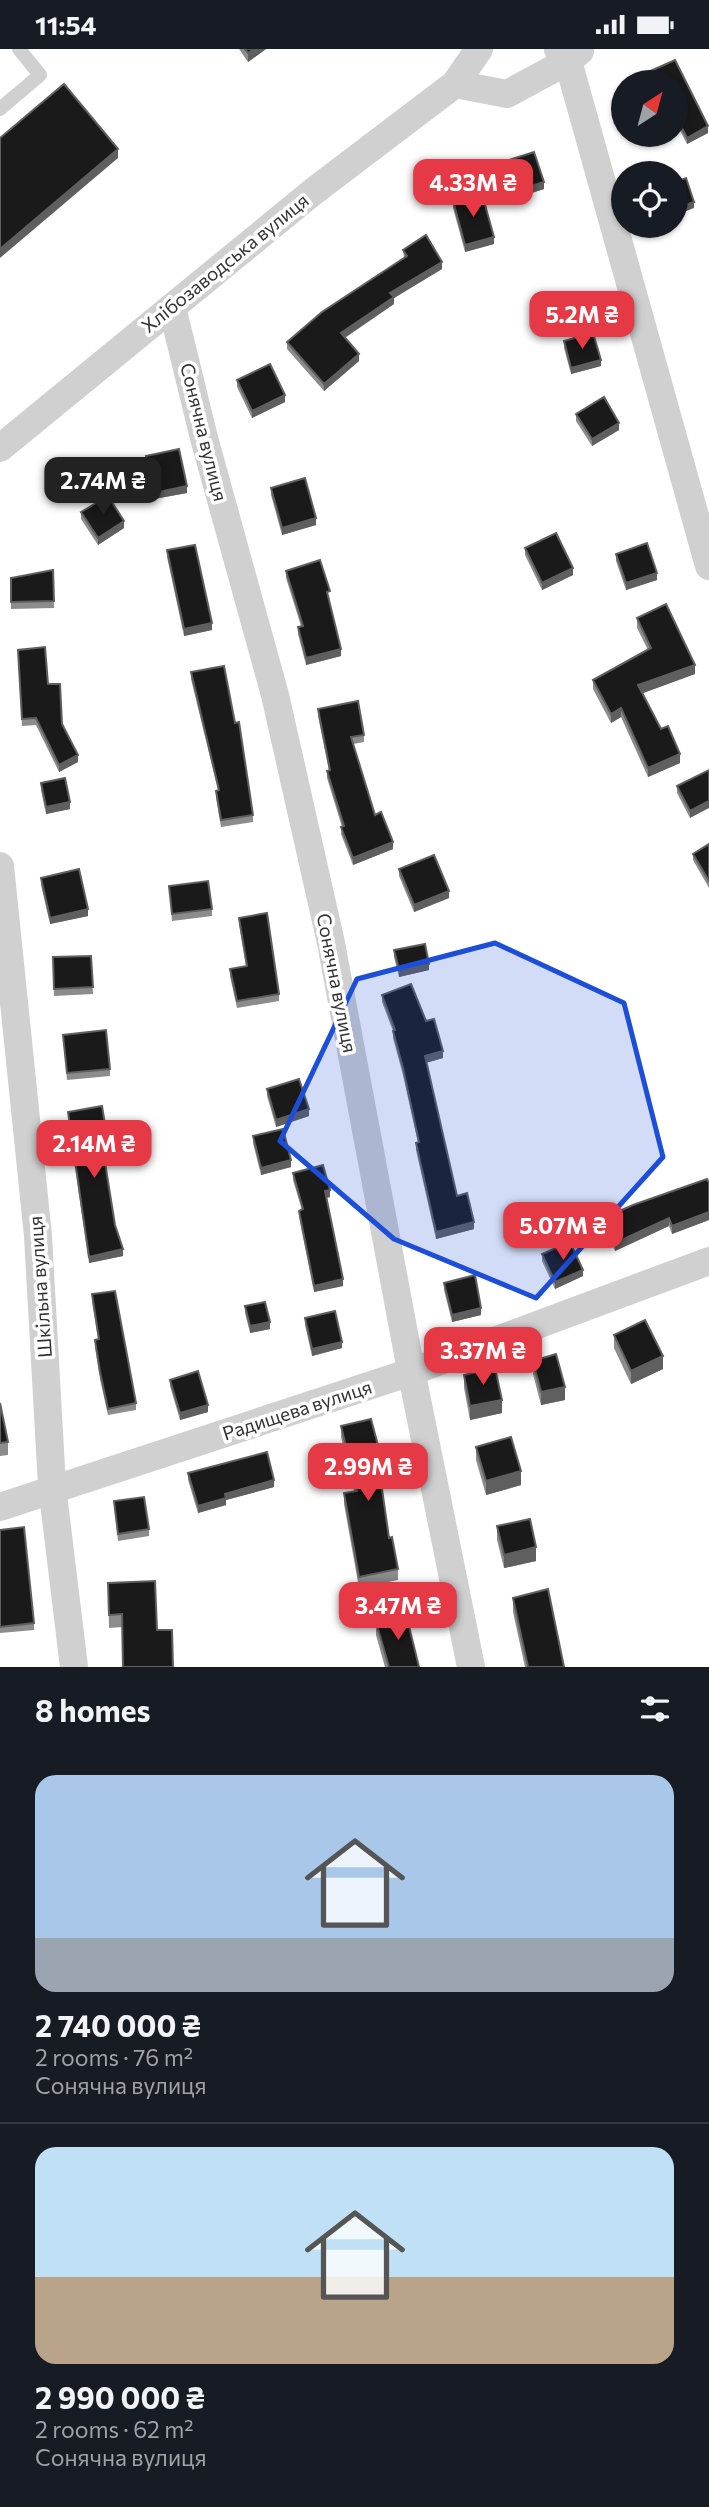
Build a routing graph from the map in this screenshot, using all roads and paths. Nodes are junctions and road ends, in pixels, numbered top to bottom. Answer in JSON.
{"nodes":[{"id":1,"x":19,"y":49,"type":"edge"},
{"id":2,"x":479,"y":49,"type":"edge"},
{"id":3,"x":570,"y":53,"type":"edge"},
{"id":4,"x":455,"y":84,"type":"junction"},
{"id":5,"x":0,"y":109,"type":"edge"},
{"id":6,"x":172,"y":307,"type":"junction"},
{"id":7,"x":0,"y":448,"type":"edge"},
{"id":8,"x":709,"y":566,"type":"edge"},
{"id":9,"x":0,"y":866,"type":"edge"},
{"id":10,"x":709,"y":1261,"type":"edge"},
{"id":11,"x":411,"y":1372,"type":"junction"},
{"id":12,"x":52,"y":1491,"type":"junction"},
{"id":13,"x":0,"y":1507,"type":"edge"},
{"id":14,"x":74,"y":1667,"type":"edge"},
{"id":15,"x":471,"y":1667,"type":"edge"}],
"edges":[{"from":1,"to":5,"type":"lane"},
{"from":2,"to":4,"type":"street","name":"Хлібозаводська вулиця"},
{"from":3,"to":4,"type":"street"},
{"from":3,"to":8,"type":"street"},
{"from":4,"to":6,"type":"street","name":"Хлібозаводська вулиця"},
{"from":6,"to":7,"type":"street","name":"Хлібозаводська вулиця"},
{"from":6,"to":11,"type":"street","name":"Сонячна вулиця"},
{"from":9,"to":12,"type":"street","name":"Шкільна вулиця"},
{"from":10,"to":11,"type":"street","name":"Радищева вулиця"},
{"from":11,"to":12,"type":"street","name":"Радищева вулиця"},
{"from":11,"to":15,"type":"street","name":"Сонячна вулиця"},
{"from":12,"to":13,"type":"street","name":"Радищева вулиця"},
{"from":12,"to":14,"type":"street","name":"Шкільна вулиця"}]}
